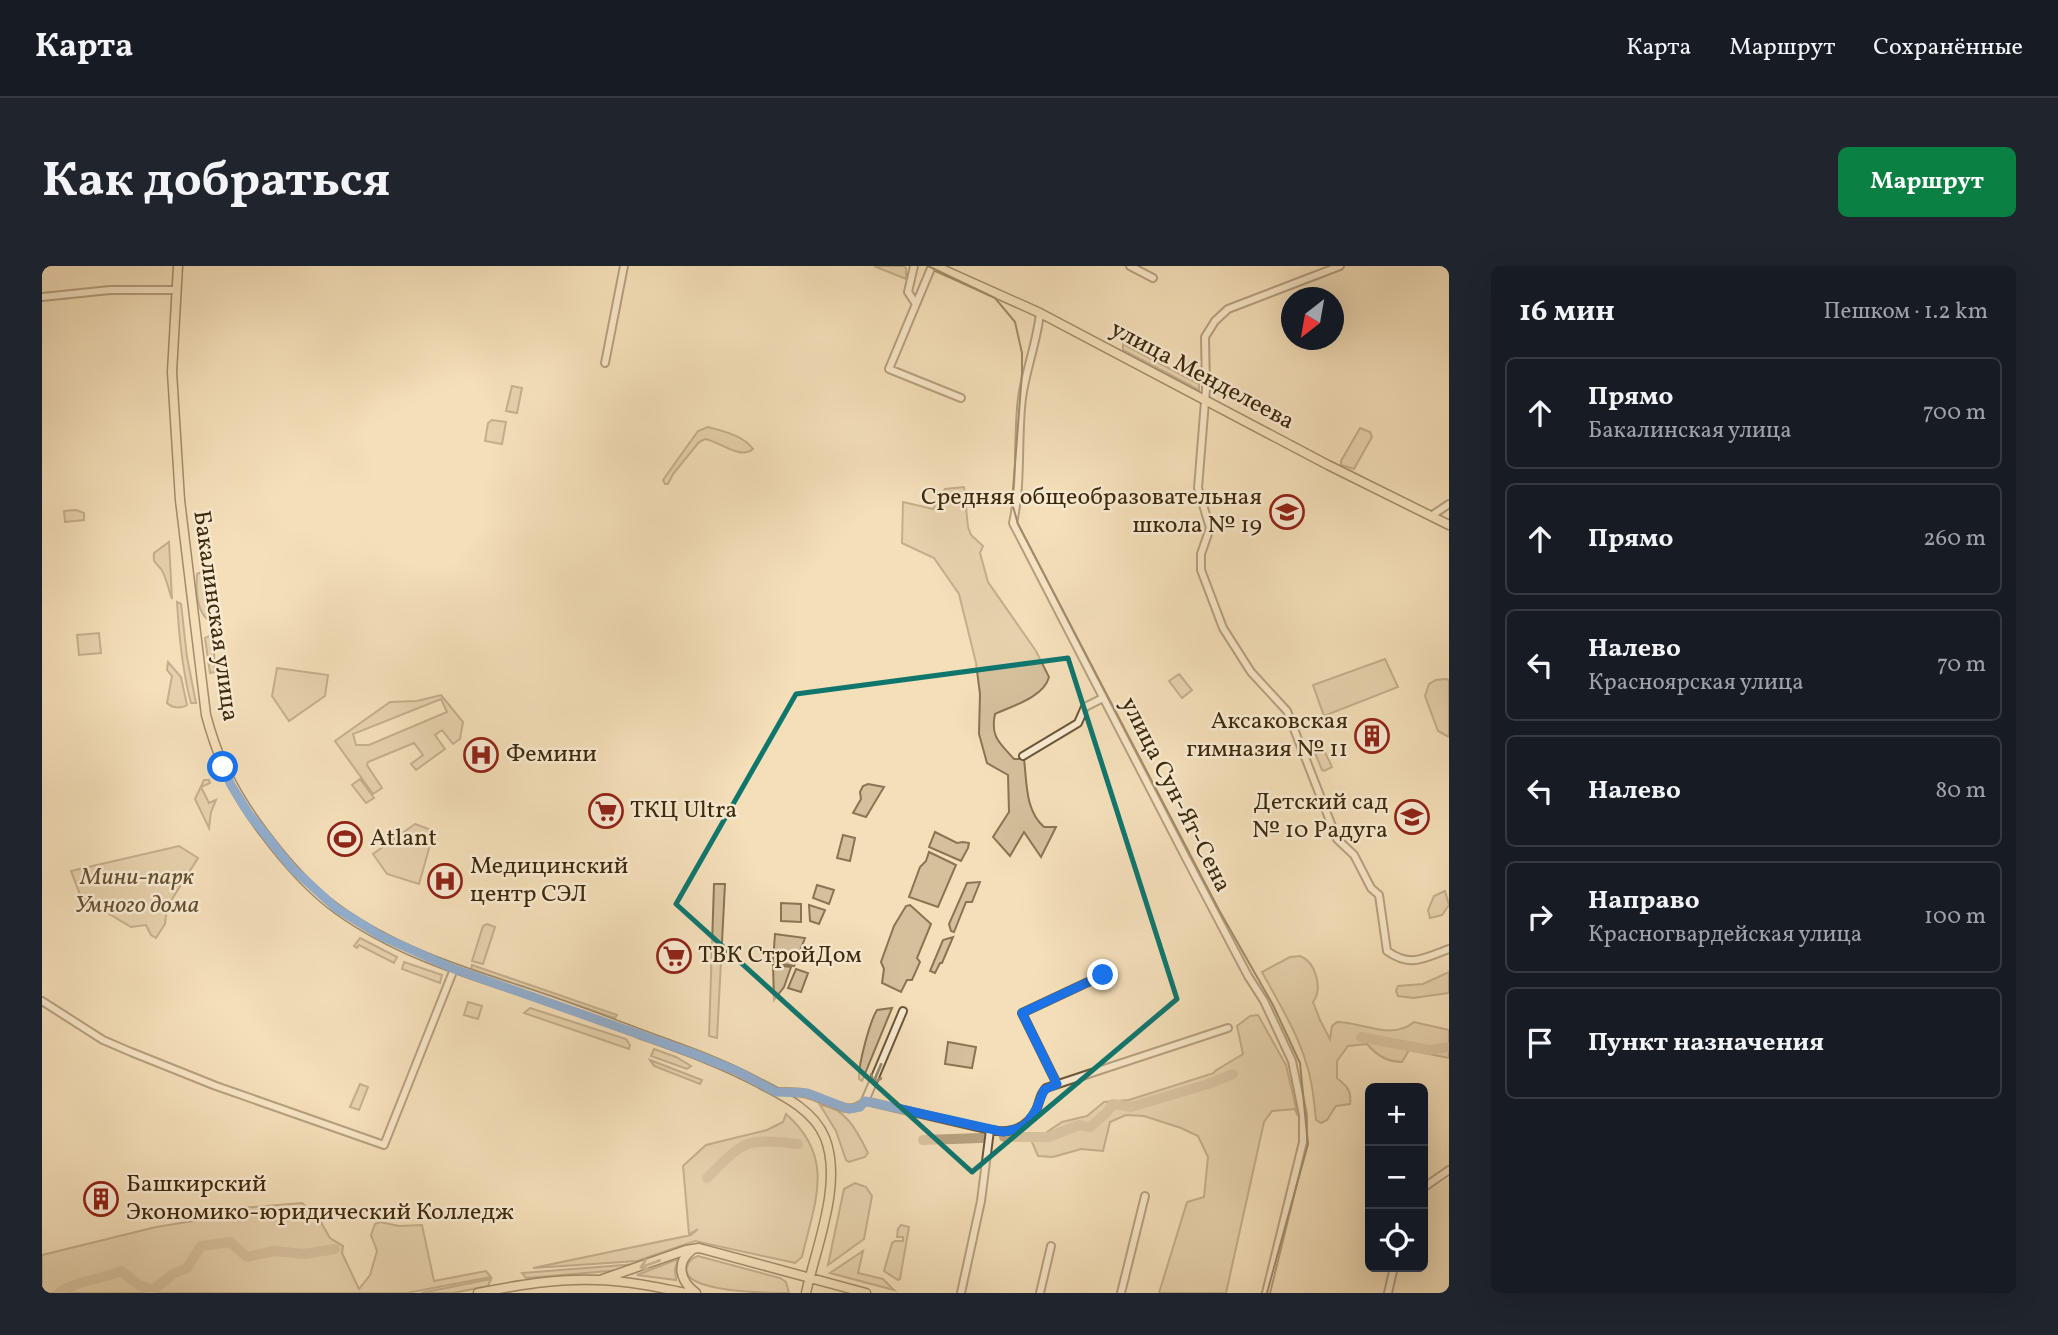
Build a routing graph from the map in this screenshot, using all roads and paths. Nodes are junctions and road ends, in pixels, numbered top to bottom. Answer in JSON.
{"nodes":[{"id":1,"x":178,"y":266,"type":"edge"},
{"id":2,"x":624,"y":266,"type":"edge"},
{"id":3,"x":914,"y":266,"type":"edge"},
{"id":4,"x":934,"y":266,"type":"edge"},
{"id":5,"x":1130,"y":266,"type":"edge"},
{"id":6,"x":1340,"y":266,"type":"edge"},
{"id":7,"x":1153,"y":278,"type":"dead end"},
{"id":8,"x":177,"y":290,"type":"junction"},
{"id":9,"x":42,"y":297,"type":"edge"},
{"id":10,"x":916,"y":304,"type":"junction"},
{"id":11,"x":1040,"y":313,"type":"junction"},
{"id":12,"x":605,"y":363,"type":"dead end"},
{"id":13,"x":961,"y":398,"type":"dead end"},
{"id":14,"x":1206,"y":400,"type":"junction"},
{"id":15,"x":1449,"y":504,"type":"edge"},
{"id":16,"x":1431,"y":516,"type":"junction"},
{"id":17,"x":1449,"y":525,"type":"edge"},
{"id":18,"x":1103,"y":698,"type":"junction"},
{"id":19,"x":1023,"y":756,"type":"dead end"},
{"id":20,"x":1449,"y":949,"type":"edge"},
{"id":21,"x":454,"y":969,"type":"junction"},
{"id":22,"x":1103,"y":975,"type":"dead end"},
{"id":23,"x":42,"y":1001,"type":"edge"},
{"id":24,"x":903,"y":1011,"type":"dead end"},
{"id":25,"x":1228,"y":1028,"type":"dead end"},
{"id":26,"x":1057,"y":1084,"type":"junction"},
{"id":27,"x":776,"y":1092,"type":"junction"},
{"id":28,"x":865,"y":1101,"type":"junction"},
{"id":29,"x":990,"y":1130,"type":"junction"},
{"id":30,"x":1449,"y":1170,"type":"edge"},
{"id":31,"x":1428,"y":1185,"type":"edge"},
{"id":32,"x":1145,"y":1196,"type":"dead end"},
{"id":33,"x":1051,"y":1245,"type":"dead end"},
{"id":34,"x":699,"y":1248,"type":"junction"},
{"id":35,"x":1393,"y":1272,"type":"edge"},
{"id":36,"x":810,"y":1276,"type":"junction"},
{"id":37,"x":600,"y":1280,"type":"junction"},
{"id":38,"x":478,"y":1293,"type":"edge"},
{"id":39,"x":686,"y":1293,"type":"edge"},
{"id":40,"x":696,"y":1293,"type":"edge"},
{"id":41,"x":806,"y":1293,"type":"edge"},
{"id":42,"x":866,"y":1293,"type":"edge"},
{"id":43,"x":961,"y":1293,"type":"edge"},
{"id":44,"x":1040,"y":1293,"type":"edge"},
{"id":45,"x":1121,"y":1293,"type":"edge"},
{"id":46,"x":1266,"y":1293,"type":"edge"},
{"id":47,"x":1388,"y":1293,"type":"edge"}],
"edges":[{"from":1,"to":8,"type":"main road"},
{"from":2,"to":12,"type":"street"},
{"from":3,"to":10,"type":"street"},
{"from":4,"to":10,"type":"street"},
{"from":4,"to":11,"type":"main road","name":"улица Менделеева"},
{"from":5,"to":7,"type":"street"},
{"from":6,"to":14,"type":"street"},
{"from":8,"to":9,"type":"street"},
{"from":8,"to":21,"type":"main road","name":"Бакалинская улица"},
{"from":10,"to":13,"type":"street"},
{"from":11,"to":14,"type":"main road","name":"улица Менделеева"},
{"from":11,"to":18,"type":"street","name":"улица Сун-Ят-Сена"},
{"from":14,"to":16,"type":"main road","name":"улица Менделеева"},
{"from":14,"to":20,"type":"street"},
{"from":15,"to":16,"type":"street"},
{"from":16,"to":17,"type":"main road","name":"улица Менделеева"},
{"from":18,"to":19,"type":"street"},
{"from":18,"to":46,"type":"street","name":"улица Сун-Ят-Сена"},
{"from":21,"to":23,"type":"street"},
{"from":21,"to":27,"type":"main road","name":"Бакалинская улица"},
{"from":22,"to":26,"type":"street"},
{"from":24,"to":28,"type":"street","one_way":true},
{"from":25,"to":26,"type":"street"},
{"from":26,"to":29,"type":"street"},
{"from":27,"to":28,"type":"street"},
{"from":27,"to":36,"type":"main road","name":"Бакалинская улица"},
{"from":28,"to":29,"type":"street"},
{"from":29,"to":43,"type":"street"},
{"from":30,"to":31,"type":"street"},
{"from":32,"to":45,"type":"street"},
{"from":33,"to":44,"type":"street"},
{"from":34,"to":36,"type":"main road"},
{"from":34,"to":37,"type":"main road","one_way":true},
{"from":34,"to":40,"type":"main road"},
{"from":35,"to":47,"type":"street"},
{"from":36,"to":41,"type":"main road","name":"Бакалинская улица"},
{"from":36,"to":42,"type":"main road"},
{"from":37,"to":38,"type":"main road"},
{"from":37,"to":39,"type":"main road"}]}
